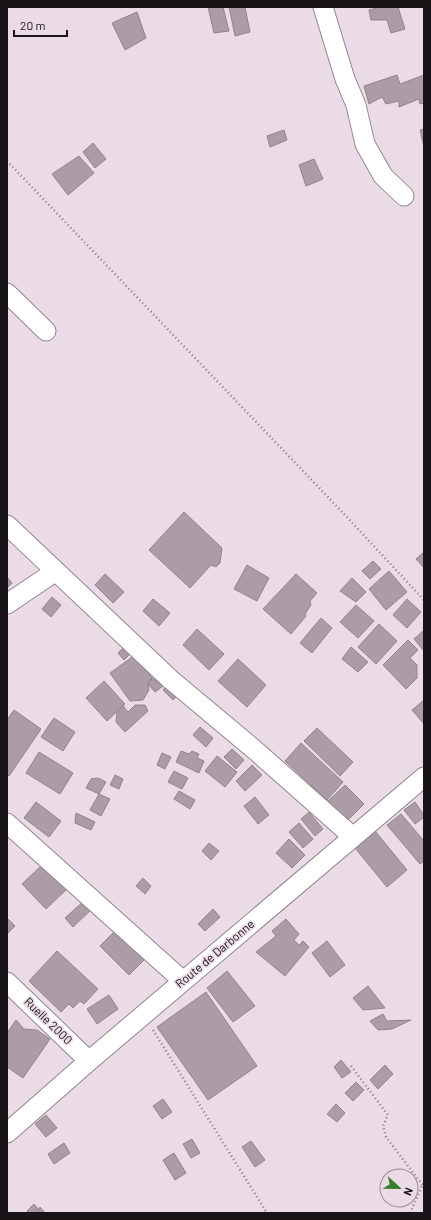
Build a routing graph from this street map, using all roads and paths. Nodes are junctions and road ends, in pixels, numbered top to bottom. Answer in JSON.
{"nodes":[{"id":1,"x":323,"y":7,"type":"edge"},
{"id":2,"x":7,"y":161,"type":"edge"},
{"id":3,"x":404,"y":196,"type":"dead end"},
{"id":4,"x":7,"y":293,"type":"edge"},
{"id":5,"x":46,"y":331,"type":"dead end"},
{"id":6,"x":7,"y":525,"type":"edge"},
{"id":7,"x":56,"y":571,"type":"junction"},
{"id":8,"x":424,"y":600,"type":"edge"},
{"id":9,"x":7,"y":604,"type":"edge"},
{"id":10,"x":424,"y":777,"type":"edge"},
{"id":11,"x":7,"y":823,"type":"edge"},
{"id":12,"x":353,"y":837,"type":"junction"},
{"id":13,"x":183,"y":981,"type":"junction"},
{"id":14,"x":7,"y":982,"type":"edge"},
{"id":15,"x":144,"y":1014,"type":"junction"},
{"id":16,"x":89,"y":1061,"type":"junction"},
{"id":17,"x":351,"y":1066,"type":"dead end"},
{"id":18,"x":7,"y":1133,"type":"edge"},
{"id":19,"x":424,"y":1185,"type":"edge"},
{"id":20,"x":267,"y":1213,"type":"edge"},
{"id":21,"x":410,"y":1213,"type":"edge"}],
"edges":[{"from":1,"to":3,"type":"street"},
{"from":2,"to":8,"type":"path"},
{"from":4,"to":5,"type":"street"},
{"from":6,"to":7,"type":"street"},
{"from":7,"to":9,"type":"street"},
{"from":7,"to":12,"type":"street"},
{"from":10,"to":12,"type":"street","name":"Route de Darbonne"},
{"from":11,"to":13,"type":"street"},
{"from":12,"to":13,"type":"street","name":"Route de Darbonne"},
{"from":13,"to":15,"type":"street","name":"Route de Darbonne"},
{"from":14,"to":16,"type":"street","name":"Ruelle 2000"},
{"from":15,"to":16,"type":"street","name":"Route de Darbonne"},
{"from":15,"to":20,"type":"path"},
{"from":16,"to":18,"type":"street","name":"Route de Darbonne"},
{"from":17,"to":19,"type":"path"},
{"from":19,"to":21,"type":"path"}]}
